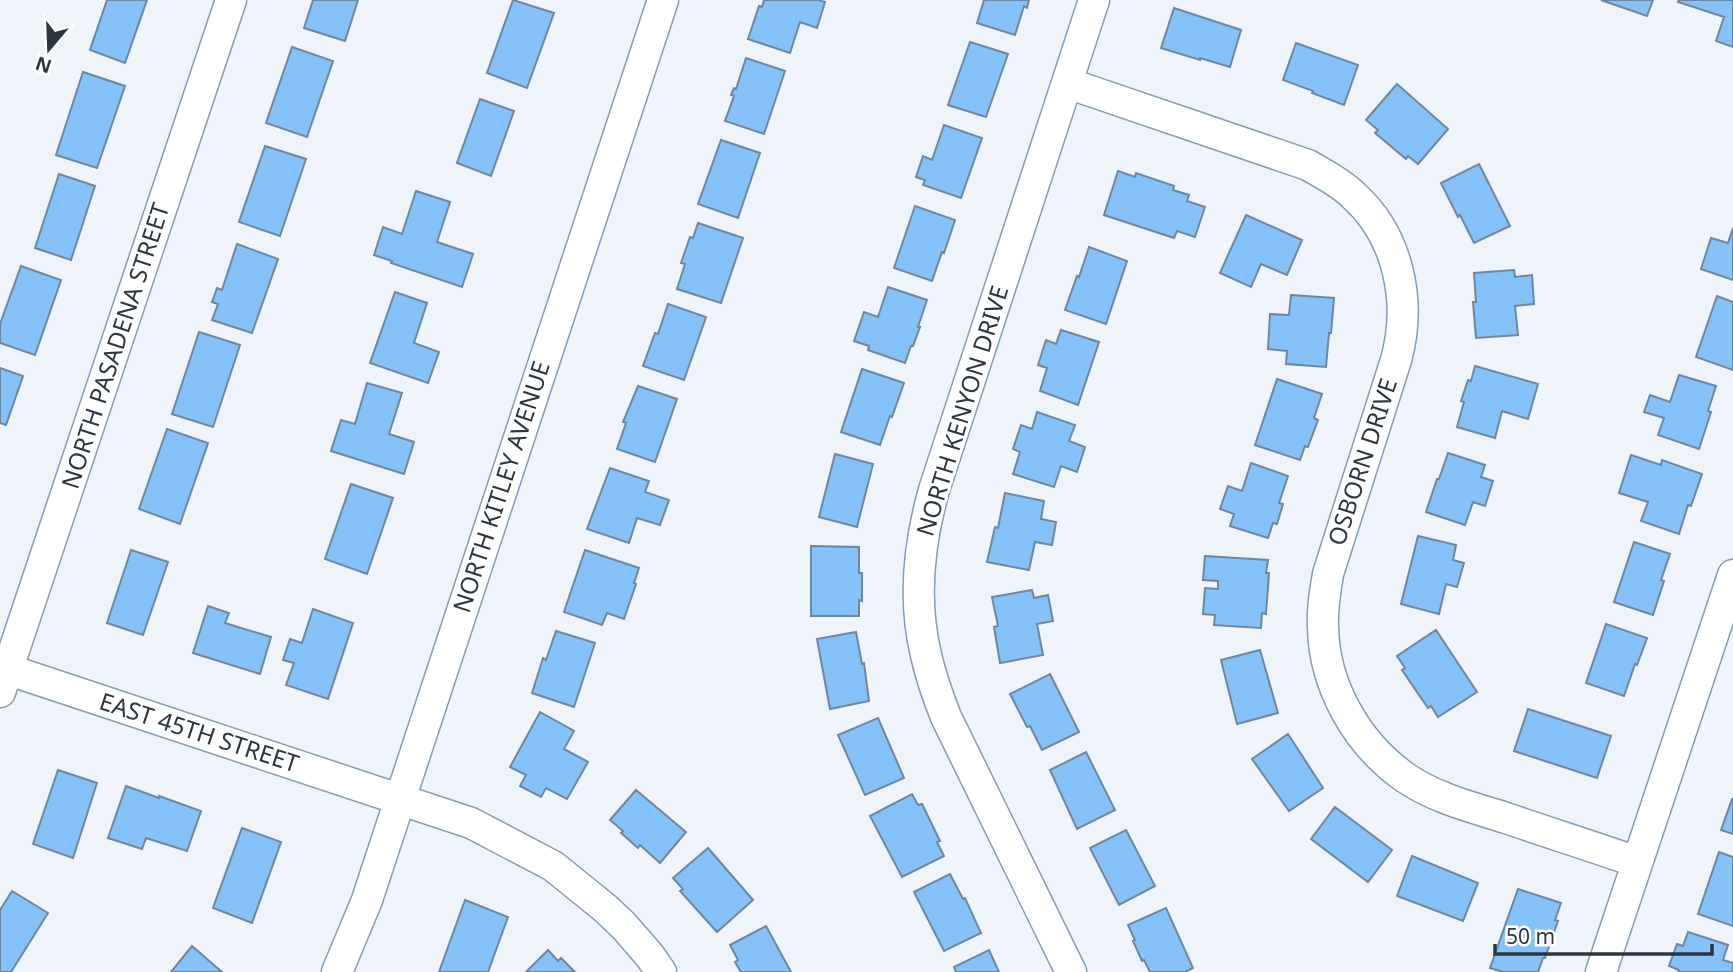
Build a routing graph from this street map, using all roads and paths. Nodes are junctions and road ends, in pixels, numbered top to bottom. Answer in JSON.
{"nodes":[{"id":1,"x":231,"y":0,"type":"edge"},
{"id":2,"x":663,"y":0,"type":"edge"},
{"id":3,"x":1094,"y":0,"type":"edge"},
{"id":4,"x":1067,"y":83,"type":"junction"},
{"id":5,"x":1733,"y":575,"type":"edge"},
{"id":6,"x":2,"y":676,"type":"edge"},
{"id":7,"x":399,"y":800,"type":"junction"},
{"id":8,"x":1637,"y":862,"type":"junction"},
{"id":9,"x":337,"y":972,"type":"edge"},
{"id":10,"x":661,"y":972,"type":"edge"},
{"id":11,"x":1071,"y":972,"type":"edge"},
{"id":12,"x":1601,"y":972,"type":"edge"}],
"edges":[{"from":1,"to":6,"type":"street","name":"NORTH PASADENA STREET"},
{"from":2,"to":7,"type":"street","name":"NORTH KITLEY AVENUE"},
{"from":3,"to":4,"type":"street","name":"NORTH KENYON DRIVE"},
{"from":4,"to":8,"type":"street","name":"OSBORN DRIVE"},
{"from":4,"to":11,"type":"street","name":"NORTH KENYON DRIVE"},
{"from":5,"to":8,"type":"street"},
{"from":6,"to":7,"type":"street","name":"EAST 45TH STREET"},
{"from":7,"to":9,"type":"street","name":"NORTH KITLEY AVENUE"},
{"from":7,"to":10,"type":"street","name":"EAST 45TH STREET"},
{"from":8,"to":12,"type":"street"}]}
